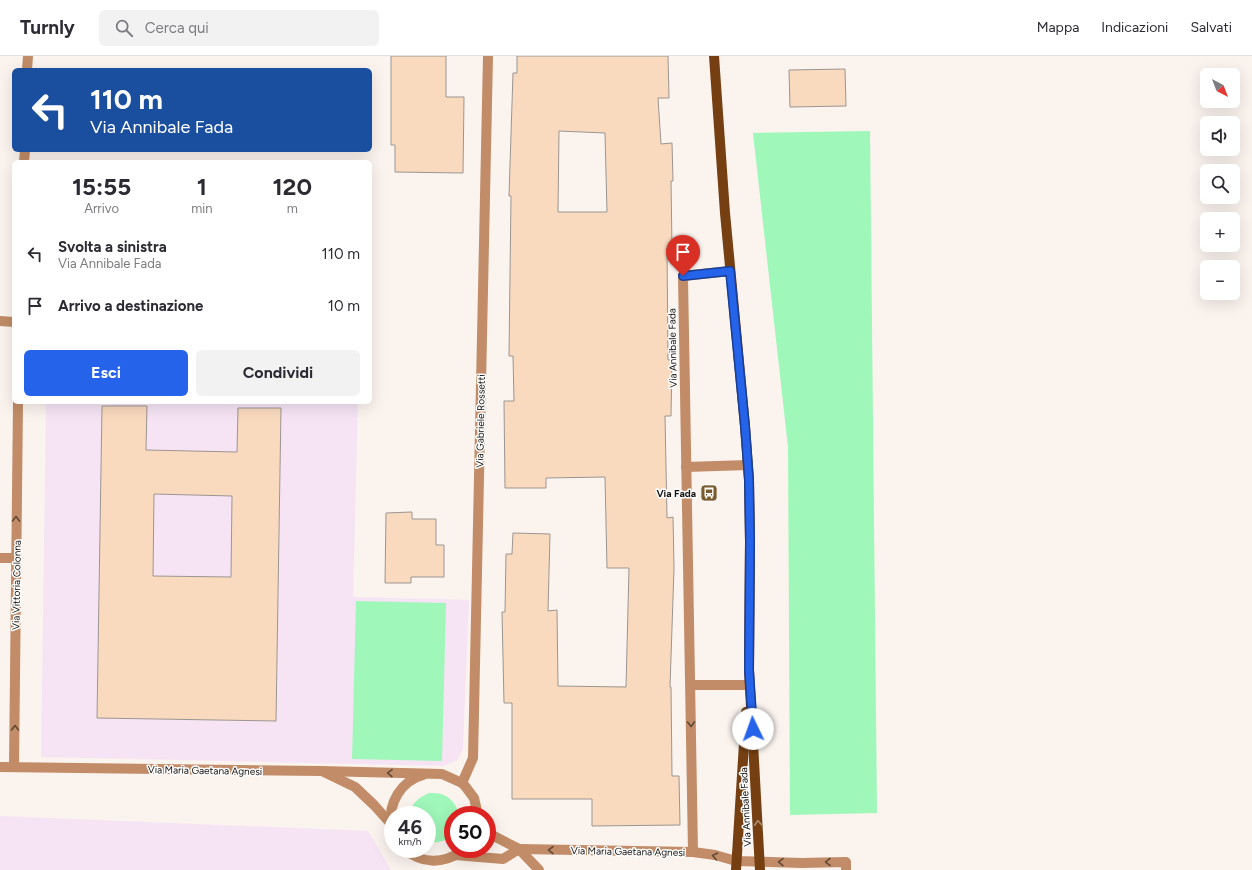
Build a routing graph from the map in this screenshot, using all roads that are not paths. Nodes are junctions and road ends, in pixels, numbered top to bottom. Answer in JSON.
{"nodes":[{"id":1,"x":28,"y":56,"type":"edge"},
{"id":2,"x":488,"y":56,"type":"edge"},
{"id":3,"x":714,"y":56,"type":"edge"},
{"id":4,"x":27,"y":68,"type":"edge"},
{"id":5,"x":730,"y":271,"type":"junction"},
{"id":6,"x":0,"y":321,"type":"edge"},
{"id":7,"x":12,"y":322,"type":"edge"},
{"id":8,"x":18,"y":404,"type":"edge"},
{"id":9,"x":748,"y":465,"type":"junction"},
{"id":10,"x":686,"y":467,"type":"junction"},
{"id":11,"x":0,"y":558,"type":"edge"},
{"id":12,"x":16,"y":558,"type":"junction"},
{"id":13,"x":749,"y":670,"type":"junction"},
{"id":14,"x":690,"y":685,"type":"junction"},
{"id":15,"x":748,"y":685,"type":"junction"},
{"id":16,"x":0,"y":767,"type":"edge"},
{"id":17,"x":14,"y":768,"type":"junction"},
{"id":18,"x":321,"y":771,"type":"junction"},
{"id":19,"x":429,"y":774,"type":"junction"},
{"id":20,"x":462,"y":783,"type":"junction"},
{"id":21,"x":392,"y":806,"type":"edge"},
{"id":22,"x":476,"y":806,"type":"edge"},
{"id":23,"x":384,"y":817,"type":"edge"},
{"id":24,"x":496,"y":837,"type":"edge"},
{"id":25,"x":519,"y":849,"type":"junction"},
{"id":26,"x":693,"y":852,"type":"junction"},
{"id":27,"x":418,"y":858,"type":"edge"},
{"id":28,"x":449,"y":858,"type":"edge"},
{"id":29,"x":491,"y":858,"type":"edge"},
{"id":30,"x":736,"y":866,"type":"edge"},
{"id":31,"x":760,"y":866,"type":"edge"},
{"id":32,"x":539,"y":870,"type":"edge"},
{"id":33,"x":846,"y":870,"type":"edge"}],
"edges":[{"from":1,"to":4,"type":"street"},
{"from":2,"to":20,"type":"street","name":"Via Gabriele Rossetti"},
{"from":3,"to":5,"type":"main road","name":"Via Annibale Fada"},
{"from":5,"to":9,"type":"main road","name":"Via Annibale Fada"},
{"from":5,"to":10,"type":"street","name":"Via Annibale Fada"},
{"from":6,"to":7,"type":"street"},
{"from":12,"to":8,"type":"street","name":"Via Vittoria Colonna","one_way":true},
{"from":9,"to":10,"type":"street"},
{"from":9,"to":13,"type":"main road","name":"Via Annibale Fada"},
{"from":10,"to":14,"type":"street","name":"Via Annibale Fada"},
{"from":11,"to":12,"type":"street"},
{"from":17,"to":12,"type":"street","name":"Via Vittoria Colonna","one_way":true},
{"from":13,"to":15,"type":"main road","name":"Via Annibale Fada"},
{"from":31,"to":13,"type":"main road","name":"Via Annibale Fada","one_way":true},
{"from":14,"to":15,"type":"street"},
{"from":14,"to":26,"type":"street","name":"Via Annibale Fada","one_way":true},
{"from":15,"to":30,"type":"main road","name":"Via Annibale Fada"},
{"from":16,"to":17,"type":"street","name":"Via Maria Gaetana Agnesi"},
{"from":17,"to":18,"type":"street","name":"Via Maria Gaetana Agnesi"},
{"from":19,"to":18,"type":"street","one_way":true},
{"from":18,"to":23,"type":"street","name":"Via Maria Gaetana Agnesi"},
{"from":19,"to":20,"type":"street"},
{"from":19,"to":21,"type":"street"},
{"from":20,"to":22,"type":"street"},
{"from":24,"to":25,"type":"street","name":"Via Maria Gaetana Agnesi"},
{"from":26,"to":25,"type":"street","name":"Via Maria Gaetana Agnesi","one_way":true},
{"from":25,"to":29,"type":"street"},
{"from":25,"to":32,"type":"street","name":"Via Maria Gaetana Agnesi"},
{"from":30,"to":26,"type":"street","name":"Via Maria Gaetana Agnesi","one_way":true},
{"from":27,"to":28,"type":"street"},
{"from":30,"to":31,"type":"street","name":"Via Maria Gaetana Agnesi"},
{"from":33,"to":31,"type":"street","name":"Via Maria Gaetana Agnesi","one_way":true}]}
